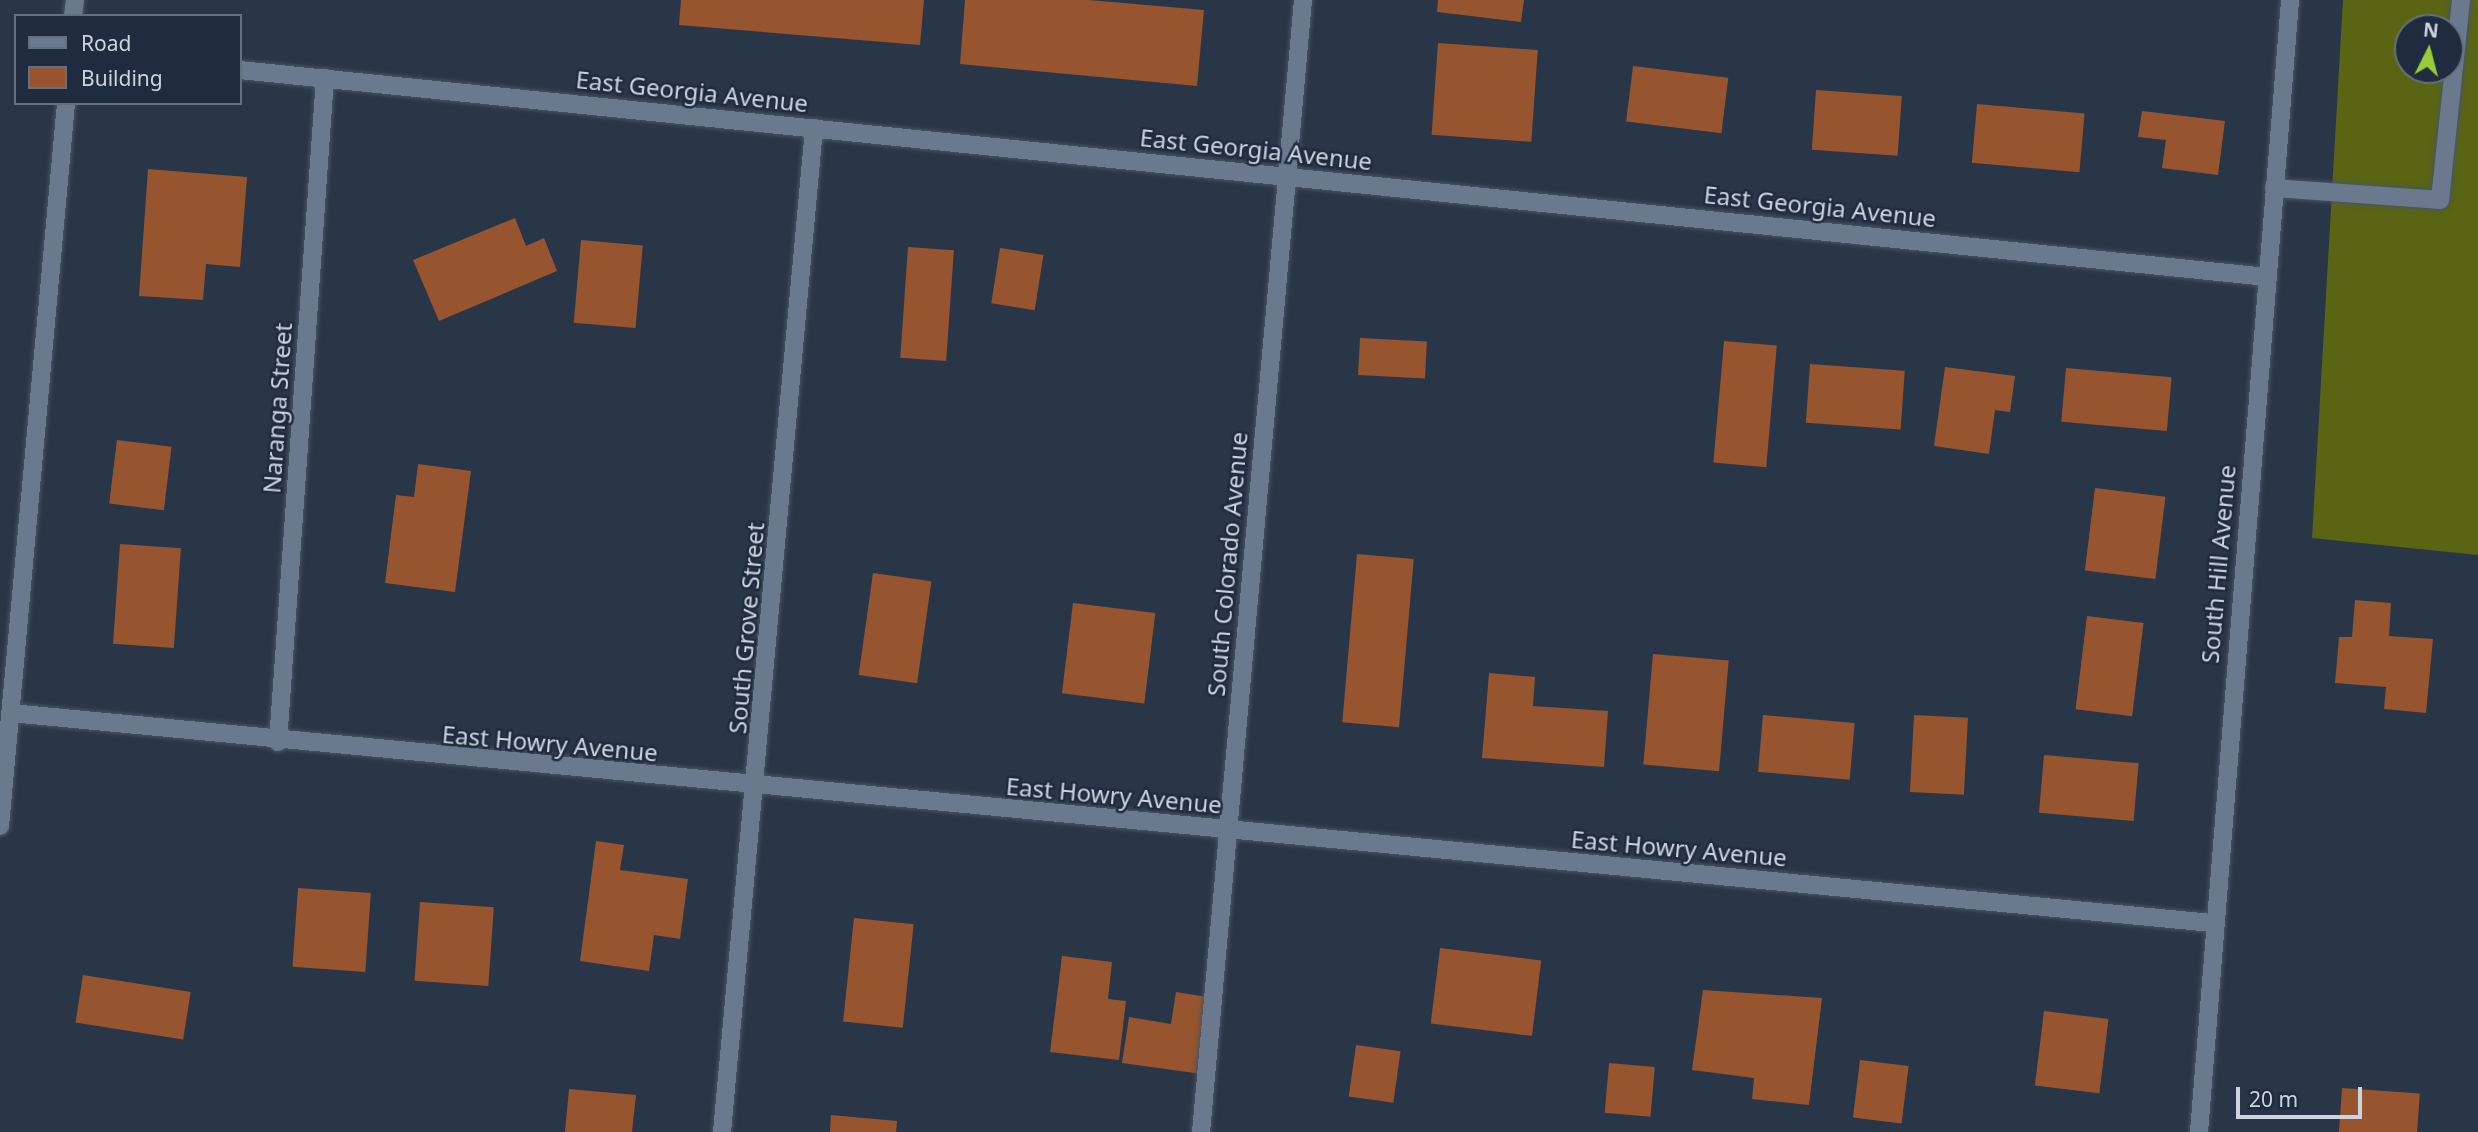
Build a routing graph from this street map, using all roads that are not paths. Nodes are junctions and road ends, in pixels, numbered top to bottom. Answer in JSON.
{"nodes":[{"id":1,"x":1303,"y":0,"type":"edge"},
{"id":2,"x":2290,"y":0,"type":"edge"},
{"id":3,"x":2461,"y":0,"type":"edge"},
{"id":4,"x":242,"y":69,"type":"edge"},
{"id":5,"x":325,"y":78,"type":"junction"},
{"id":6,"x":66,"y":105,"type":"edge"},
{"id":7,"x":814,"y":128,"type":"junction"},
{"id":8,"x":1287,"y":177,"type":"junction"},
{"id":9,"x":2274,"y":188,"type":"junction"},
{"id":10,"x":2267,"y":277,"type":"junction"},
{"id":11,"x":11,"y":713,"type":"junction"},
{"id":12,"x":278,"y":742,"type":"junction"},
{"id":13,"x":757,"y":787,"type":"junction"},
{"id":14,"x":0,"y":826,"type":"edge"},
{"id":15,"x":1228,"y":831,"type":"junction"},
{"id":16,"x":2213,"y":923,"type":"junction"},
{"id":17,"x":722,"y":1132,"type":"edge"},
{"id":18,"x":1201,"y":1132,"type":"edge"},
{"id":19,"x":2199,"y":1132,"type":"edge"}],
"edges":[{"from":1,"to":8,"type":"street","name":"South Colorado Avenue"},
{"from":2,"to":9,"type":"street","name":"South Hill Avenue"},
{"from":3,"to":9,"type":"street"},
{"from":4,"to":5,"type":"street","name":"East Georgia Avenue"},
{"from":5,"to":7,"type":"street","name":"East Georgia Avenue"},
{"from":5,"to":12,"type":"street","name":"Naranga Street"},
{"from":6,"to":11,"type":"street"},
{"from":7,"to":8,"type":"street","name":"East Georgia Avenue"},
{"from":7,"to":13,"type":"street","name":"South Grove Street"},
{"from":8,"to":10,"type":"street","name":"East Georgia Avenue"},
{"from":8,"to":15,"type":"street","name":"South Colorado Avenue"},
{"from":9,"to":10,"type":"street","name":"South Hill Avenue"},
{"from":10,"to":16,"type":"street","name":"South Hill Avenue"},
{"from":11,"to":12,"type":"street","name":"East Howry Avenue"},
{"from":11,"to":14,"type":"street"},
{"from":12,"to":13,"type":"street","name":"East Howry Avenue"},
{"from":13,"to":15,"type":"street","name":"East Howry Avenue"},
{"from":13,"to":17,"type":"street","name":"South Grove Street"},
{"from":15,"to":16,"type":"street","name":"East Howry Avenue"},
{"from":15,"to":18,"type":"street","name":"South Colorado Avenue"},
{"from":16,"to":19,"type":"street","name":"South Hill Avenue"}]}
